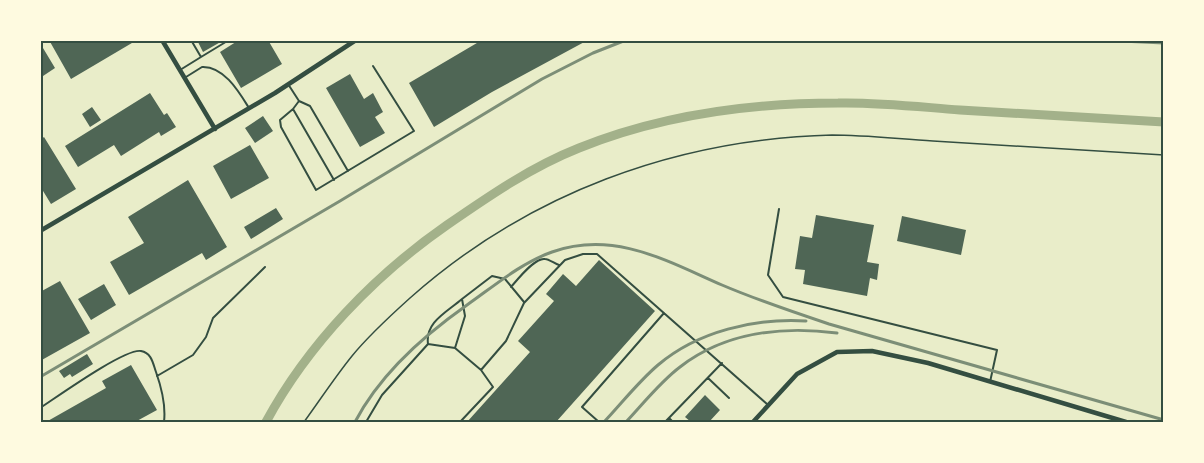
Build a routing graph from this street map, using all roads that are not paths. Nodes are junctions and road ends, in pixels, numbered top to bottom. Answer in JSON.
{"nodes":[{"id":1,"x":162,"y":40,"type":"edge"},
{"id":2,"x":191,"y":40,"type":"edge"},
{"id":3,"x":229,"y":40,"type":"edge"},
{"id":4,"x":356,"y":40,"type":"edge"},
{"id":5,"x":201,"y":57,"type":"junction"},
{"id":6,"x":373,"y":66,"type":"dead end"},
{"id":7,"x":180,"y":70,"type":"junction"},
{"id":8,"x":184,"y":78,"type":"junction"},
{"id":9,"x":288,"y":84,"type":"junction"},
{"id":10,"x":299,"y":101,"type":"junction"},
{"id":11,"x":249,"y":108,"type":"junction"},
{"id":12,"x":293,"y":109,"type":"junction"},
{"id":13,"x":215,"y":129,"type":"junction"},
{"id":14,"x":348,"y":171,"type":"junction"},
{"id":15,"x":334,"y":180,"type":"junction"},
{"id":16,"x":779,"y":209,"type":"dead end"},
{"id":17,"x":40,"y":231,"type":"edge"},
{"id":18,"x":559,"y":266,"type":"junction"},
{"id":19,"x":265,"y":267,"type":"dead end"},
{"id":20,"x":511,"y":287,"type":"junction"},
{"id":21,"x":462,"y":299,"type":"junction"},
{"id":22,"x":524,"y":303,"type":"junction"},
{"id":23,"x":664,"y":312,"type":"junction"},
{"id":24,"x":428,"y":344,"type":"junction"},
{"id":25,"x":455,"y":348,"type":"junction"},
{"id":26,"x":722,"y":363,"type":"junction"},
{"id":27,"x":481,"y":370,"type":"junction"},
{"id":28,"x":157,"y":376,"type":"junction"},
{"id":29,"x":708,"y":378,"type":"junction"},
{"id":30,"x":990,"y":382,"type":"junction"},
{"id":31,"x":729,"y":398,"type":"dead end"},
{"id":32,"x":769,"y":405,"type":"junction"},
{"id":33,"x":40,"y":408,"type":"edge"},
{"id":34,"x":669,"y":418,"type":"junction"},
{"id":35,"x":366,"y":422,"type":"edge"},
{"id":36,"x":164,"y":423,"type":"edge"},
{"id":37,"x":460,"y":423,"type":"edge"},
{"id":38,"x":599,"y":423,"type":"edge"},
{"id":39,"x":665,"y":423,"type":"edge"},
{"id":40,"x":673,"y":423,"type":"edge"},
{"id":41,"x":753,"y":423,"type":"edge"},
{"id":42,"x":1126,"y":423,"type":"edge"}],
"edges":[{"from":1,"to":7,"type":"street"},
{"from":2,"to":5,"type":"lane"},
{"from":3,"to":5,"type":"lane"},
{"from":4,"to":9,"type":"street"},
{"from":5,"to":7,"type":"lane"},
{"from":6,"to":14,"type":"lane"},
{"from":7,"to":8,"type":"street"},
{"from":8,"to":11,"type":"lane"},
{"from":8,"to":13,"type":"street"},
{"from":9,"to":10,"type":"lane"},
{"from":9,"to":11,"type":"street"},
{"from":10,"to":12,"type":"lane"},
{"from":10,"to":14,"type":"lane"},
{"from":11,"to":13,"type":"street"},
{"from":12,"to":15,"type":"lane"},
{"from":12,"to":15,"type":"lane"},
{"from":13,"to":17,"type":"street"},
{"from":14,"to":15,"type":"lane"},
{"from":16,"to":30,"type":"lane"},
{"from":18,"to":20,"type":"lane"},
{"from":18,"to":22,"type":"lane"},
{"from":18,"to":23,"type":"lane"},
{"from":19,"to":28,"type":"lane"},
{"from":20,"to":21,"type":"lane"},
{"from":20,"to":22,"type":"lane"},
{"from":21,"to":24,"type":"lane"},
{"from":21,"to":25,"type":"lane"},
{"from":22,"to":27,"type":"lane"},
{"from":23,"to":26,"type":"lane"},
{"from":23,"to":38,"type":"lane"},
{"from":24,"to":25,"type":"lane"},
{"from":24,"to":35,"type":"lane"},
{"from":25,"to":27,"type":"lane"},
{"from":26,"to":29,"type":"lane"},
{"from":26,"to":32,"type":"lane"},
{"from":27,"to":37,"type":"lane"},
{"from":28,"to":33,"type":"lane"},
{"from":28,"to":36,"type":"lane"},
{"from":29,"to":31,"type":"lane"},
{"from":29,"to":34,"type":"lane"},
{"from":30,"to":32,"type":"street"},
{"from":30,"to":42,"type":"street"},
{"from":32,"to":41,"type":"street"},
{"from":34,"to":39,"type":"lane"},
{"from":34,"to":40,"type":"lane"}]}
